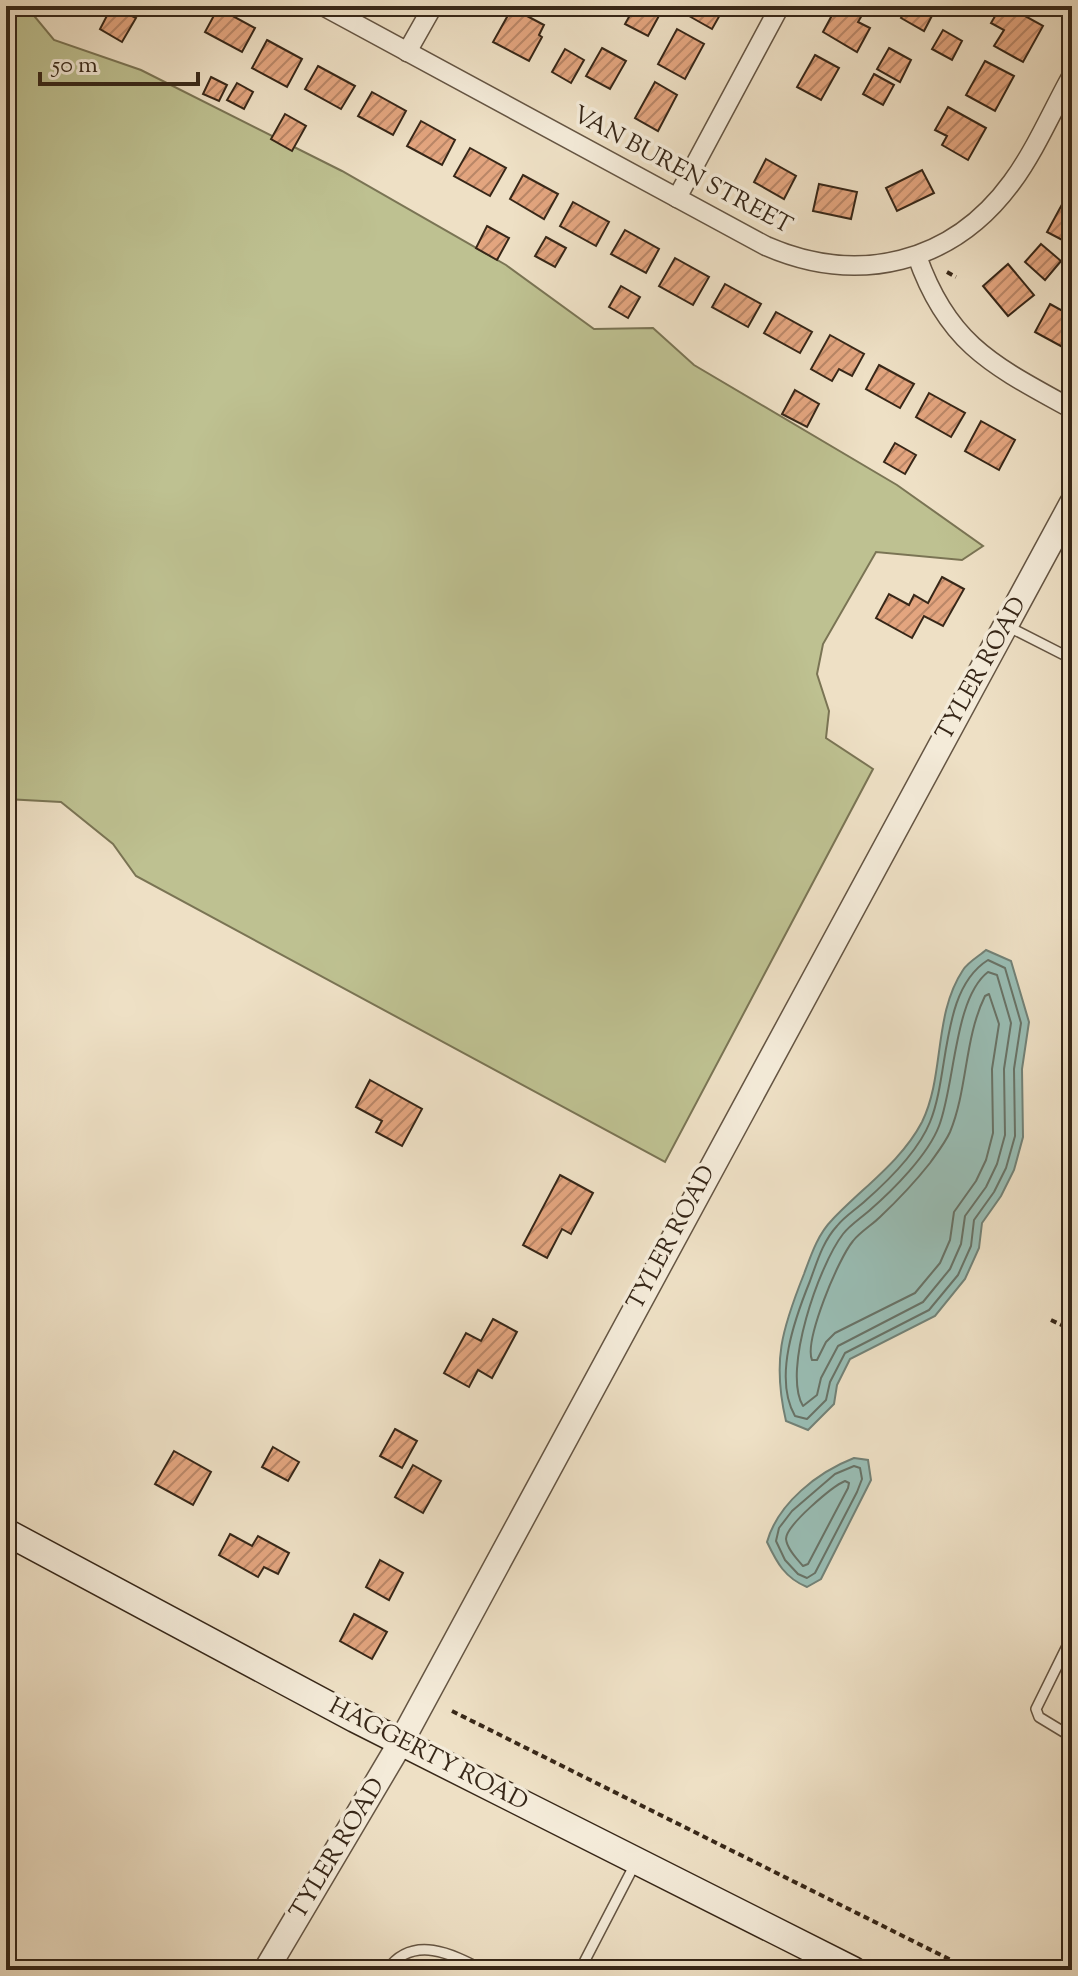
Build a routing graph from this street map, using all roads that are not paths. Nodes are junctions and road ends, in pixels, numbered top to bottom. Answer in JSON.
{"nodes":[{"id":1,"x":323,"y":6,"type":"edge"},
{"id":2,"x":433,"y":6,"type":"edge"},
{"id":3,"x":780,"y":6,"type":"edge"},
{"id":4,"x":407,"y":52,"type":"junction"},
{"id":5,"x":1072,"y":75,"type":"edge"},
{"id":6,"x":677,"y":198,"type":"junction"},
{"id":7,"x":917,"y":256,"type":"junction"},
{"id":8,"x":1072,"y":409,"type":"edge"},
{"id":9,"x":1072,"y":503,"type":"edge"},
{"id":10,"x":1005,"y":626,"type":"junction"},
{"id":11,"x":1072,"y":659,"type":"edge"},
{"id":12,"x":6,"y":1532,"type":"edge"},
{"id":13,"x":1072,"y":1636,"type":"edge"},
{"id":14,"x":1072,"y":1737,"type":"edge"},
{"id":15,"x":401,"y":1742,"type":"junction"},
{"id":16,"x":636,"y":1862,"type":"junction"},
{"id":17,"x":266,"y":1970,"type":"edge"},
{"id":18,"x":387,"y":1970,"type":"edge"},
{"id":19,"x":483,"y":1970,"type":"edge"},
{"id":20,"x":580,"y":1970,"type":"edge"},
{"id":21,"x":853,"y":1970,"type":"edge"}],
"edges":[{"from":1,"to":4,"type":"street","name":"VAN BUREN STREET"},
{"from":2,"to":4,"type":"street"},
{"from":3,"to":6,"type":"street"},
{"from":4,"to":6,"type":"street","name":"VAN BUREN STREET"},
{"from":5,"to":7,"type":"street","name":"VAN BUREN STREET"},
{"from":6,"to":7,"type":"street","name":"VAN BUREN STREET"},
{"from":7,"to":8,"type":"street"},
{"from":9,"to":10,"type":"street","name":"TYLER ROAD"},
{"from":10,"to":11,"type":"lane"},
{"from":10,"to":15,"type":"street","name":"TYLER ROAD"},
{"from":12,"to":15,"type":"main road","name":"HAGGERTY ROAD"},
{"from":13,"to":14,"type":"lane"},
{"from":15,"to":16,"type":"main road","name":"HAGGERTY ROAD"},
{"from":15,"to":17,"type":"street","name":"TYLER ROAD"},
{"from":16,"to":20,"type":"lane"},
{"from":16,"to":21,"type":"main road","name":"HAGGERTY ROAD"},
{"from":18,"to":19,"type":"lane"}]}
